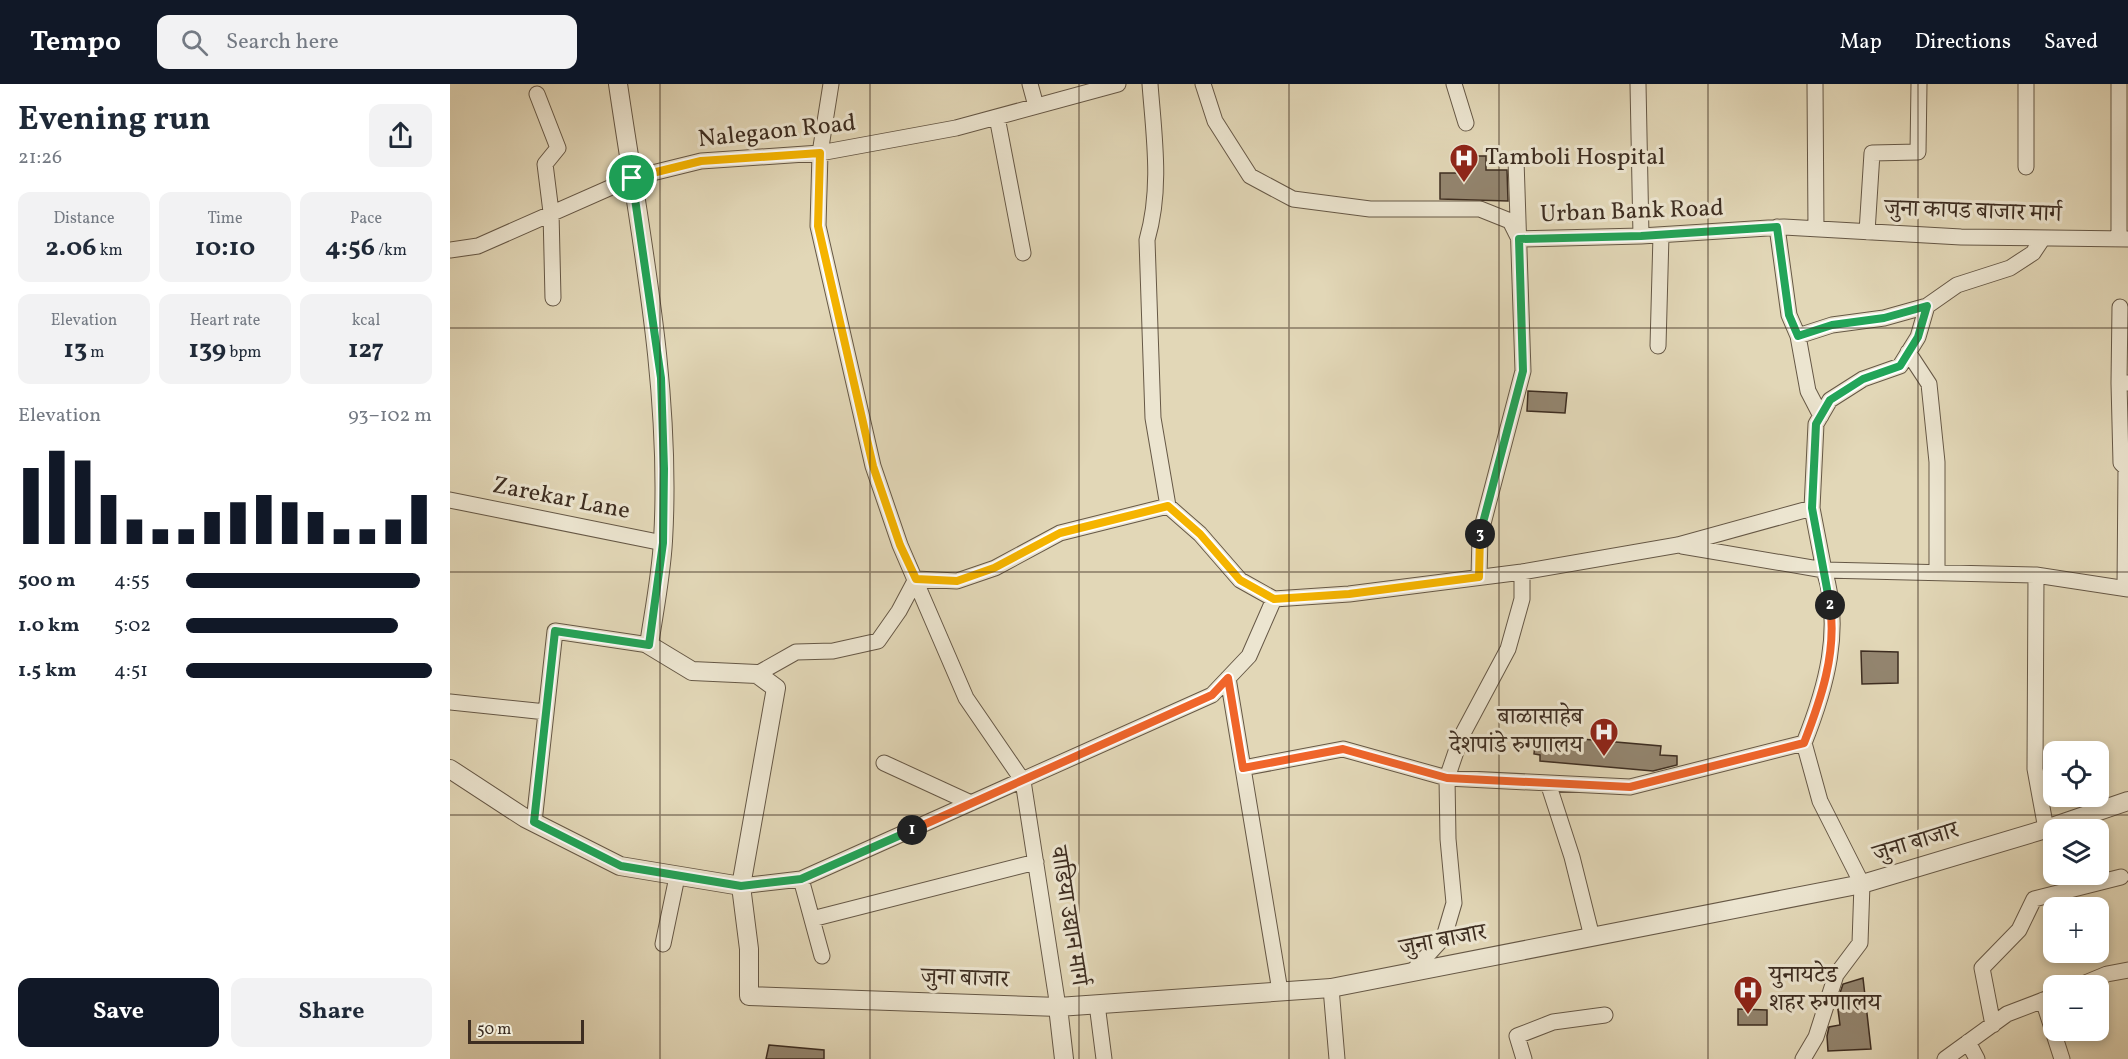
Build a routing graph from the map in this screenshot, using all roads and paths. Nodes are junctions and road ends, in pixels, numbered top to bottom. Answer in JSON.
{"nodes":[{"id":1,"x":618,"y":84,"type":"edge"},
{"id":2,"x":831,"y":84,"type":"edge"},
{"id":3,"x":1030,"y":84,"type":"edge"},
{"id":4,"x":1118,"y":84,"type":"edge"},
{"id":5,"x":1150,"y":84,"type":"edge"},
{"id":6,"x":1203,"y":84,"type":"edge"},
{"id":7,"x":1454,"y":84,"type":"edge"},
{"id":8,"x":1638,"y":84,"type":"edge"},
{"id":9,"x":1815,"y":84,"type":"edge"},
{"id":10,"x":1919,"y":84,"type":"edge"},
{"id":11,"x":2026,"y":84,"type":"edge"},
{"id":12,"x":2119,"y":84,"type":"edge"},
{"id":13,"x":537,"y":94,"type":"dead end"},
{"id":14,"x":1036,"y":106,"type":"junction"},
{"id":15,"x":997,"y":117,"type":"junction"},
{"id":16,"x":1466,"y":123,"type":"dead end"},
{"id":17,"x":820,"y":153,"type":"junction"},
{"id":18,"x":1516,"y":160,"type":"dead end"},
{"id":19,"x":2026,"y":167,"type":"dead end"},
{"id":20,"x":632,"y":178,"type":"junction"},
{"id":21,"x":551,"y":213,"type":"junction"},
{"id":22,"x":1777,"y":227,"type":"junction"},
{"id":23,"x":1816,"y":229,"type":"junction"},
{"id":24,"x":1867,"y":232,"type":"junction"},
{"id":25,"x":1661,"y":235,"type":"junction"},
{"id":26,"x":1641,"y":236,"type":"junction"},
{"id":27,"x":2043,"y":238,"type":"junction"},
{"id":28,"x":2124,"y":238,"type":"edge"},
{"id":29,"x":1519,"y":239,"type":"junction"},
{"id":30,"x":450,"y":250,"type":"edge"},
{"id":31,"x":1023,"y":253,"type":"dead end"},
{"id":32,"x":553,"y":298,"type":"dead end"},
{"id":33,"x":1927,"y":306,"type":"junction"},
{"id":34,"x":2120,"y":307,"type":"dead end"},
{"id":35,"x":1798,"y":336,"type":"junction"},
{"id":36,"x":1658,"y":346,"type":"dead end"},
{"id":37,"x":1908,"y":352,"type":"junction"},
{"id":38,"x":2123,"y":383,"type":"edge"},
{"id":39,"x":1821,"y":416,"type":"junction"},
{"id":40,"x":450,"y":500,"type":"edge"},
{"id":41,"x":1168,"y":506,"type":"junction"},
{"id":42,"x":1812,"y":508,"type":"junction"},
{"id":43,"x":663,"y":543,"type":"junction"},
{"id":44,"x":1678,"y":545,"type":"junction"},
{"id":45,"x":1824,"y":570,"type":"junction"},
{"id":46,"x":1522,"y":572,"type":"junction"},
{"id":47,"x":1937,"y":572,"type":"junction"},
{"id":48,"x":2036,"y":575,"type":"junction"},
{"id":49,"x":1479,"y":577,"type":"junction"},
{"id":50,"x":916,"y":579,"type":"junction"},
{"id":51,"x":2127,"y":589,"type":"edge"},
{"id":52,"x":1274,"y":599,"type":"junction"},
{"id":53,"x":649,"y":645,"type":"junction"},
{"id":54,"x":757,"y":674,"type":"junction"},
{"id":55,"x":1228,"y":678,"type":"junction"},
{"id":56,"x":450,"y":702,"type":"edge"},
{"id":57,"x":546,"y":712,"type":"junction"},
{"id":58,"x":1804,"y":743,"type":"junction"},
{"id":59,"x":884,"y":763,"type":"dead end"},
{"id":60,"x":1243,"y":768,"type":"junction"},
{"id":61,"x":450,"y":769,"type":"edge"},
{"id":62,"x":1447,"y":778,"type":"junction"},
{"id":63,"x":1023,"y":781,"type":"junction"},
{"id":64,"x":1548,"y":783,"type":"junction"},
{"id":65,"x":2128,"y":801,"type":"edge"},
{"id":66,"x":971,"y":803,"type":"junction"},
{"id":67,"x":2044,"y":819,"type":"edge"},
{"id":68,"x":2075,"y":819,"type":"edge"},
{"id":69,"x":534,"y":822,"type":"junction"},
{"id":70,"x":2043,"y":830,"type":"edge"},
{"id":71,"x":1035,"y":862,"type":"junction"},
{"id":72,"x":677,"y":877,"type":"junction"},
{"id":73,"x":2121,"y":877,"type":"dead end"},
{"id":74,"x":801,"y":879,"type":"junction"},
{"id":75,"x":1862,"y":884,"type":"junction"},
{"id":76,"x":741,"y":886,"type":"junction"},
{"id":77,"x":812,"y":919,"type":"junction"},
{"id":78,"x":1592,"y":937,"type":"junction"},
{"id":79,"x":663,"y":944,"type":"dead end"},
{"id":80,"x":822,"y":956,"type":"dead end"},
{"id":81,"x":2128,"y":970,"type":"edge"},
{"id":82,"x":1412,"y":972,"type":"junction"},
{"id":83,"x":2106,"y":975,"type":"edge"},
{"id":84,"x":1330,"y":988,"type":"junction"},
{"id":85,"x":1280,"y":992,"type":"junction"},
{"id":86,"x":2043,"y":1000,"type":"edge"},
{"id":87,"x":1097,"y":1004,"type":"junction"},
{"id":88,"x":1058,"y":1007,"type":"junction"},
{"id":89,"x":1605,"y":1015,"type":"dead end"},
{"id":90,"x":1993,"y":1024,"type":"junction"},
{"id":91,"x":2058,"y":1041,"type":"edge"},
{"id":92,"x":1968,"y":1042,"type":"junction"},
{"id":93,"x":1064,"y":1059,"type":"edge"},
{"id":94,"x":1104,"y":1059,"type":"edge"},
{"id":95,"x":1337,"y":1059,"type":"edge"},
{"id":96,"x":1524,"y":1059,"type":"edge"},
{"id":97,"x":1803,"y":1059,"type":"edge"},
{"id":98,"x":1945,"y":1059,"type":"edge"},
{"id":99,"x":1977,"y":1059,"type":"edge"},
{"id":100,"x":2062,"y":1059,"type":"edge"}],
"edges":[{"from":1,"to":20,"type":"street"},
{"from":2,"to":17,"type":"street"},
{"from":3,"to":14,"type":"street"},
{"from":4,"to":14,"type":"street","name":"Nalegaon Road"},
{"from":5,"to":41,"type":"street"},
{"from":6,"to":29,"type":"street","name":"Urban Bank Road"},
{"from":7,"to":16,"type":"street"},
{"from":8,"to":26,"type":"street"},
{"from":9,"to":23,"type":"street"},
{"from":10,"to":24,"type":"street"},
{"from":11,"to":19,"type":"street"},
{"from":12,"to":28,"type":"street"},
{"from":13,"to":21,"type":"street"},
{"from":14,"to":15,"type":"street","name":"Nalegaon Road"},
{"from":15,"to":17,"type":"street","name":"Nalegaon Road"},
{"from":15,"to":31,"type":"street"},
{"from":17,"to":20,"type":"street","name":"Nalegaon Road"},
{"from":17,"to":50,"type":"street"},
{"from":18,"to":29,"type":"street"},
{"from":20,"to":21,"type":"street","name":"Nalegaon Road"},
{"from":20,"to":43,"type":"street"},
{"from":21,"to":30,"type":"street","name":"Nalegaon Road"},
{"from":21,"to":32,"type":"street"},
{"from":22,"to":23,"type":"street","name":"Urban Bank Road"},
{"from":22,"to":25,"type":"street","name":"Urban Bank Road"},
{"from":22,"to":35,"type":"street"},
{"from":23,"to":24,"type":"street","name":"जुना कापड बाजार मार्ग"},
{"from":24,"to":27,"type":"street","name":"जुना कापड बाजार मार्ग"},
{"from":25,"to":26,"type":"street","name":"Urban Bank Road"},
{"from":25,"to":36,"type":"street"},
{"from":26,"to":29,"type":"street","name":"Urban Bank Road"},
{"from":27,"to":28,"type":"street","name":"जुना कापड बाजार मार्ग"},
{"from":27,"to":33,"type":"street"},
{"from":29,"to":49,"type":"street"},
{"from":33,"to":35,"type":"street"},
{"from":33,"to":37,"type":"street"},
{"from":34,"to":38,"type":"street"},
{"from":35,"to":39,"type":"street"},
{"from":37,"to":39,"type":"street"},
{"from":37,"to":47,"type":"street"},
{"from":38,"to":51,"type":"street"},
{"from":39,"to":42,"type":"street"},
{"from":40,"to":43,"type":"street","name":"Zarekar Lane"},
{"from":41,"to":50,"type":"street"},
{"from":41,"to":52,"type":"street"},
{"from":42,"to":44,"type":"street"},
{"from":42,"to":45,"type":"street"},
{"from":43,"to":53,"type":"street"},
{"from":44,"to":45,"type":"street"},
{"from":44,"to":46,"type":"street"},
{"from":45,"to":47,"type":"street"},
{"from":45,"to":58,"type":"street"},
{"from":46,"to":49,"type":"street"},
{"from":46,"to":62,"type":"street"},
{"from":47,"to":48,"type":"street"},
{"from":48,"to":51,"type":"street"},
{"from":48,"to":67,"type":"street"},
{"from":49,"to":52,"type":"street"},
{"from":50,"to":54,"type":"street"},
{"from":50,"to":63,"type":"street"},
{"from":52,"to":55,"type":"street"},
{"from":53,"to":54,"type":"street"},
{"from":53,"to":57,"type":"street"},
{"from":54,"to":76,"type":"street"},
{"from":55,"to":60,"type":"street"},
{"from":55,"to":63,"type":"street"},
{"from":56,"to":57,"type":"street"},
{"from":57,"to":69,"type":"street"},
{"from":58,"to":64,"type":"street"},
{"from":58,"to":75,"type":"street"},
{"from":59,"to":66,"type":"street"},
{"from":60,"to":62,"type":"street"},
{"from":60,"to":85,"type":"street"},
{"from":61,"to":69,"type":"street"},
{"from":62,"to":64,"type":"street"},
{"from":62,"to":82,"type":"street"},
{"from":63,"to":66,"type":"street"},
{"from":63,"to":71,"type":"street","name":"वाडिया उद्यान मार्ग"},
{"from":64,"to":78,"type":"street"},
{"from":65,"to":68,"type":"street","name":"जुना बाजार"},
{"from":66,"to":74,"type":"street"},
{"from":69,"to":72,"type":"street"},
{"from":70,"to":75,"type":"street","name":"जुना बाजार"},
{"from":71,"to":77,"type":"street"},
{"from":71,"to":88,"type":"street","name":"वाडिया उद्यान मार्ग"},
{"from":72,"to":76,"type":"street"},
{"from":72,"to":79,"type":"street"},
{"from":73,"to":90,"type":"street"},
{"from":74,"to":76,"type":"street"},
{"from":74,"to":77,"type":"street"},
{"from":75,"to":78,"type":"street","name":"जुना बाजार"},
{"from":75,"to":97,"type":"street"},
{"from":76,"to":88,"type":"street","name":"जुना बाजार"},
{"from":77,"to":80,"type":"street"},
{"from":78,"to":82,"type":"street","name":"जुना बाजार"},
{"from":81,"to":83,"type":"street"},
{"from":82,"to":84,"type":"street","name":"जुना बाजार"},
{"from":84,"to":85,"type":"street","name":"जुना बाजार"},
{"from":84,"to":95,"type":"street"},
{"from":85,"to":87,"type":"street","name":"जुना बाजार"},
{"from":86,"to":90,"type":"street"},
{"from":87,"to":88,"type":"street","name":"जुना बाजार"},
{"from":87,"to":94,"type":"street"},
{"from":88,"to":93,"type":"street","name":"वाडिया उद्यान मार्ग"},
{"from":89,"to":96,"type":"street"},
{"from":90,"to":92,"type":"street"},
{"from":91,"to":100,"type":"street"},
{"from":92,"to":98,"type":"street"},
{"from":92,"to":99,"type":"street"}]}
